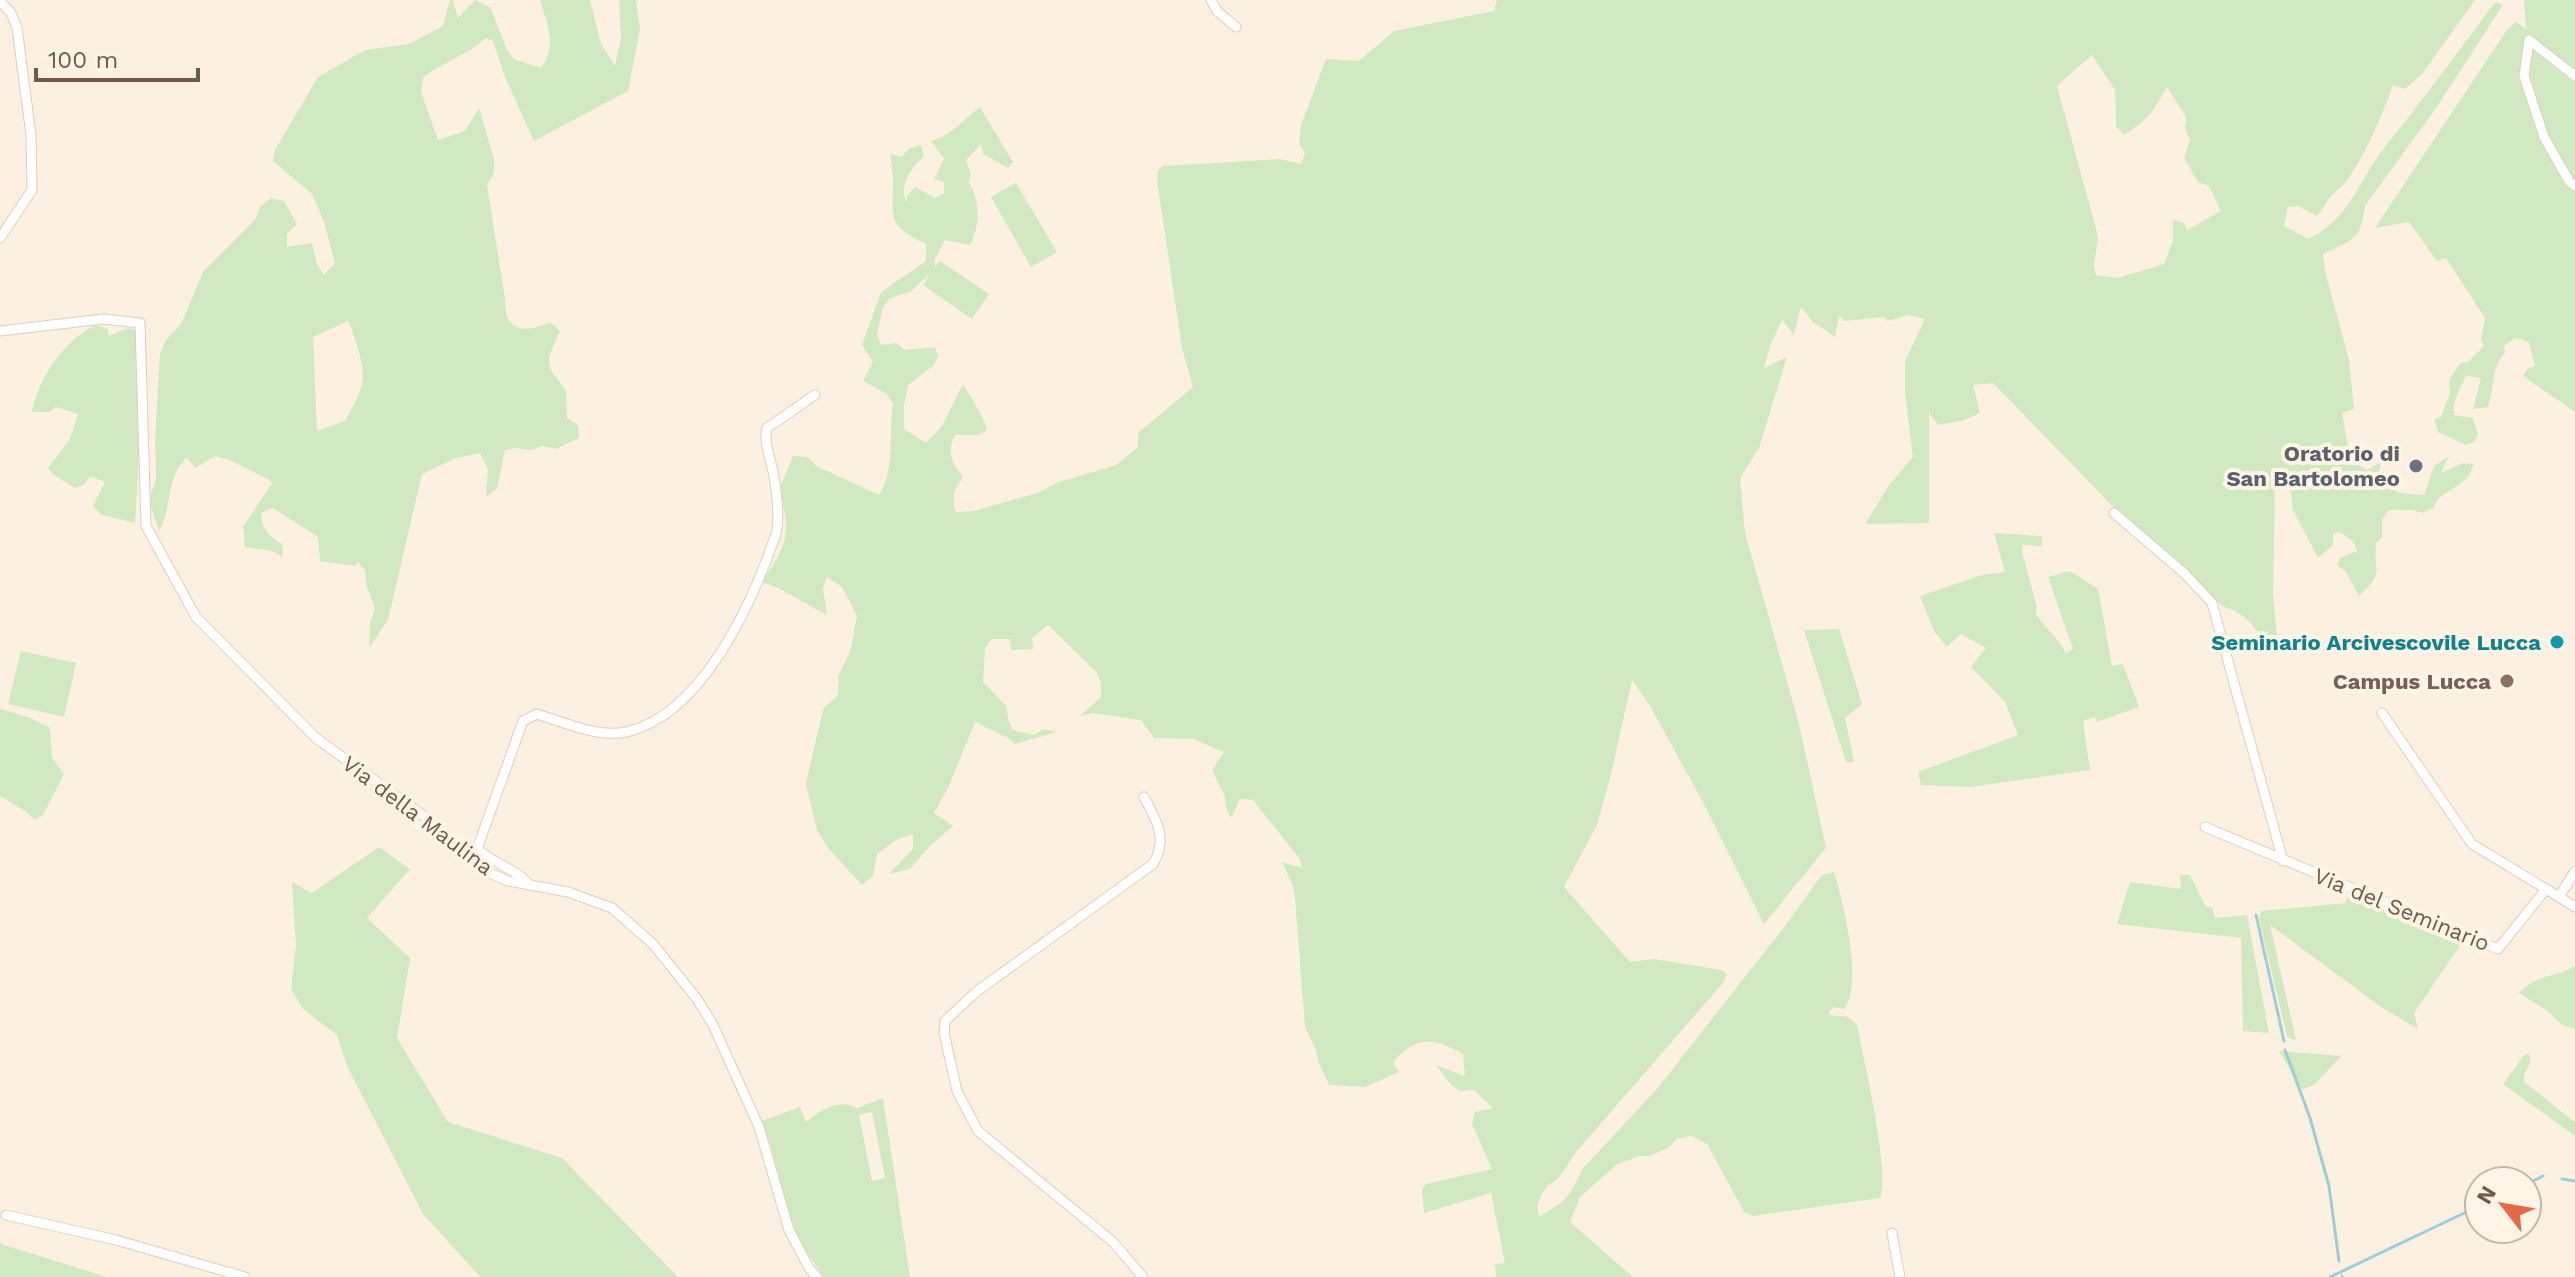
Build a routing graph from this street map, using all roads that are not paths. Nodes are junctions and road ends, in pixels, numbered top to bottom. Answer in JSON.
{"nodes":[{"id":1,"x":1211,"y":0,"type":"edge"},
{"id":2,"x":0,"y":1,"type":"edge"},
{"id":3,"x":1236,"y":27,"type":"dead end"},
{"id":4,"x":2575,"y":76,"type":"edge"},
{"id":5,"x":2575,"y":186,"type":"edge"},
{"id":6,"x":0,"y":238,"type":"edge"},
{"id":7,"x":0,"y":331,"type":"edge"},
{"id":8,"x":815,"y":395,"type":"dead end"},
{"id":9,"x":2114,"y":513,"type":"dead end"},
{"id":10,"x":2382,"y":713,"type":"dead end"},
{"id":11,"x":1144,"y":797,"type":"dead end"},
{"id":12,"x":2205,"y":827,"type":"dead end"},
{"id":13,"x":2283,"y":861,"type":"junction"},
{"id":14,"x":2575,"y":871,"type":"edge"},
{"id":15,"x":530,"y":885,"type":"junction"},
{"id":16,"x":2546,"y":889,"type":"junction"},
{"id":17,"x":2559,"y":897,"type":"junction"},
{"id":18,"x":2575,"y":907,"type":"edge"},
{"id":19,"x":6,"y":1215,"type":"dead end"},
{"id":20,"x":1892,"y":1233,"type":"dead end"},
{"id":21,"x":245,"y":1277,"type":"edge"},
{"id":22,"x":817,"y":1277,"type":"edge"},
{"id":23,"x":1143,"y":1277,"type":"edge"},
{"id":24,"x":1900,"y":1277,"type":"edge"}],
"edges":[{"from":1,"to":3,"type":"street"},
{"from":2,"to":6,"type":"street"},
{"from":4,"to":5,"type":"street"},
{"from":7,"to":15,"type":"street","name":"Via della Maulina"},
{"from":8,"to":15,"type":"street"},
{"from":9,"to":13,"type":"street"},
{"from":10,"to":16,"type":"street"},
{"from":11,"to":23,"type":"street"},
{"from":12,"to":13,"type":"street","name":"Via del Seminario"},
{"from":13,"to":16,"type":"street","name":"Via del Seminario"},
{"from":14,"to":17,"type":"street"},
{"from":15,"to":22,"type":"street","name":"Via della Maulina"},
{"from":16,"to":17,"type":"street"},
{"from":17,"to":18,"type":"street"},
{"from":19,"to":21,"type":"street"},
{"from":20,"to":24,"type":"street"}]}
